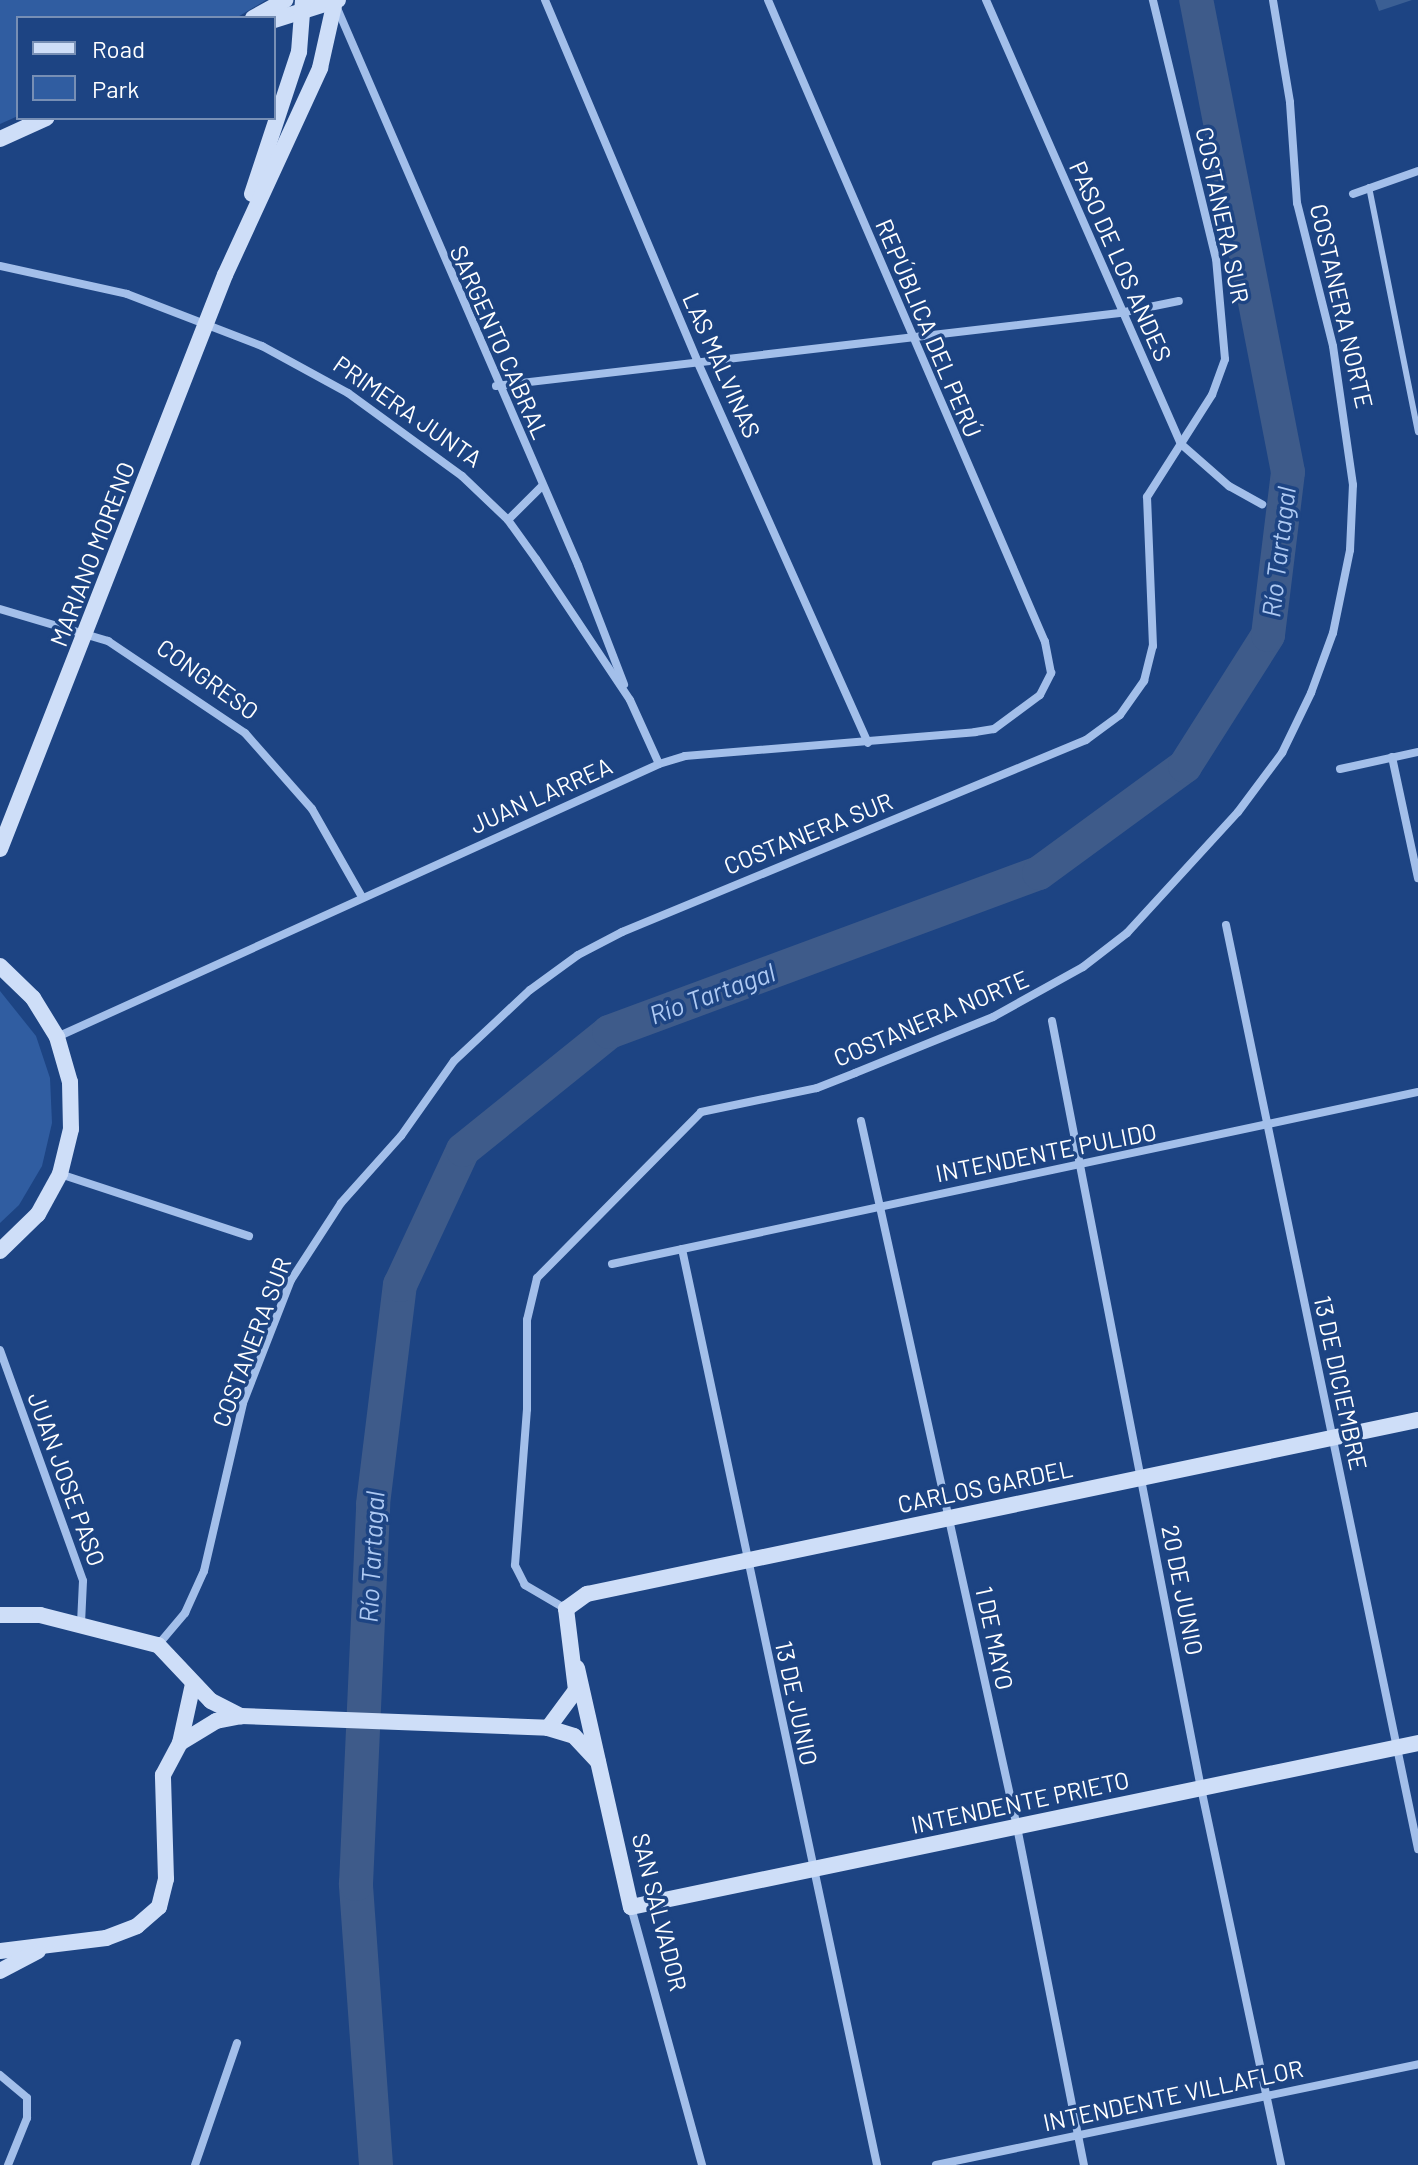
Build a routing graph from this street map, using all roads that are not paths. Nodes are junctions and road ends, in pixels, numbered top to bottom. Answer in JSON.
{"nodes":[{"id":1,"x":285,"y":0,"type":"edge"},
{"id":2,"x":335,"y":0,"type":"edge"},
{"id":3,"x":545,"y":0,"type":"edge"},
{"id":4,"x":768,"y":0,"type":"edge"},
{"id":5,"x":986,"y":0,"type":"edge"},
{"id":6,"x":1153,"y":0,"type":"edge"},
{"id":7,"x":1273,"y":0,"type":"edge"},
{"id":8,"x":304,"y":5,"type":"edge"},
{"id":9,"x":257,"y":16,"type":"edge"},
{"id":10,"x":276,"y":19,"type":"edge"},
{"id":11,"x":42,"y":120,"type":"edge"},
{"id":12,"x":0,"y":139,"type":"edge"},
{"id":13,"x":1418,"y":171,"type":"edge"},
{"id":14,"x":1369,"y":187,"type":"junction"},
{"id":15,"x":1353,"y":194,"type":"dead end"},
{"id":16,"x":0,"y":266,"type":"edge"},
{"id":17,"x":225,"y":275,"type":"junction"},
{"id":18,"x":1179,"y":301,"type":"dead end"},
{"id":19,"x":1120,"y":313,"type":"junction"},
{"id":20,"x":206,"y":322,"type":"junction"},
{"id":21,"x":911,"y":338,"type":"junction"},
{"id":22,"x":698,"y":363,"type":"junction"},
{"id":23,"x":496,"y":386,"type":"junction"},
{"id":24,"x":1418,"y":432,"type":"edge"},
{"id":25,"x":1181,"y":444,"type":"junction"},
{"id":26,"x":542,"y":486,"type":"junction"},
{"id":27,"x":1262,"y":504,"type":"dead end"},
{"id":28,"x":508,"y":520,"type":"junction"},
{"id":29,"x":0,"y":609,"type":"edge"},
{"id":30,"x":88,"y":632,"type":"junction"},
{"id":31,"x":1051,"y":673,"type":"joint"},
{"id":32,"x":630,"y":700,"type":"junction"},
{"id":33,"x":868,"y":743,"type":"junction"},
{"id":34,"x":1418,"y":752,"type":"edge"},
{"id":35,"x":1392,"y":757,"type":"junction"},
{"id":36,"x":659,"y":764,"type":"junction"},
{"id":37,"x":1340,"y":769,"type":"dead end"},
{"id":38,"x":0,"y":849,"type":"edge"},
{"id":39,"x":1418,"y":878,"type":"edge"},
{"id":40,"x":362,"y":897,"type":"junction"},
{"id":41,"x":1226,"y":925,"type":"dead end"},
{"id":42,"x":0,"y":966,"type":"edge"},
{"id":43,"x":1052,"y":1021,"type":"dead end"},
{"id":44,"x":57,"y":1037,"type":"junction"},
{"id":45,"x":1418,"y":1092,"type":"edge"},
{"id":46,"x":861,"y":1121,"type":"dead end"},
{"id":47,"x":1267,"y":1128,"type":"junction"},
{"id":48,"x":1078,"y":1166,"type":"junction"},
{"id":49,"x":60,"y":1174,"type":"junction"},
{"id":50,"x":879,"y":1206,"type":"junction"},
{"id":51,"x":249,"y":1236,"type":"dead end"},
{"id":52,"x":682,"y":1249,"type":"junction"},
{"id":53,"x":0,"y":1251,"type":"edge"},
{"id":54,"x":612,"y":1264,"type":"dead end"},
{"id":55,"x":0,"y":1350,"type":"edge"},
{"id":56,"x":1418,"y":1420,"type":"edge"},
{"id":57,"x":1332,"y":1438,"type":"junction"},
{"id":58,"x":1141,"y":1478,"type":"junction"},
{"id":59,"x":949,"y":1518,"type":"junction"},
{"id":60,"x":747,"y":1558,"type":"junction"},
{"id":61,"x":566,"y":1609,"type":"junction"},
{"id":62,"x":0,"y":1615,"type":"edge"},
{"id":63,"x":81,"y":1623,"type":"junction"},
{"id":64,"x":158,"y":1645,"type":"junction"},
{"id":65,"x":577,"y":1668,"type":"junction"},
{"id":66,"x":193,"y":1684,"type":"junction"},
{"id":67,"x":241,"y":1716,"type":"junction"},
{"id":68,"x":548,"y":1728,"type":"junction"},
{"id":69,"x":180,"y":1743,"type":"junction"},
{"id":70,"x":1418,"y":1743,"type":"edge"},
{"id":71,"x":1397,"y":1747,"type":"junction"},
{"id":72,"x":601,"y":1766,"type":"junction"},
{"id":73,"x":1201,"y":1788,"type":"junction"},
{"id":74,"x":1017,"y":1827,"type":"junction"},
{"id":75,"x":1418,"y":1849,"type":"edge"},
{"id":76,"x":812,"y":1870,"type":"junction"},
{"id":77,"x":631,"y":1907,"type":"junction"},
{"id":78,"x":43,"y":1948,"type":"junction"},
{"id":79,"x":0,"y":1951,"type":"edge"},
{"id":80,"x":0,"y":1971,"type":"edge"},
{"id":81,"x":237,"y":2043,"type":"dead end"},
{"id":82,"x":1418,"y":2064,"type":"edge"},
{"id":83,"x":0,"y":2075,"type":"edge"},
{"id":84,"x":1267,"y":2096,"type":"junction"},
{"id":85,"x":1078,"y":2135,"type":"junction"},
{"id":86,"x":8,"y":2165,"type":"edge"},
{"id":87,"x":195,"y":2165,"type":"edge"},
{"id":88,"x":702,"y":2165,"type":"edge"},
{"id":89,"x":877,"y":2165,"type":"edge"},
{"id":90,"x":936,"y":2165,"type":"edge"},
{"id":91,"x":1084,"y":2165,"type":"edge"},
{"id":92,"x":1281,"y":2165,"type":"edge"}],
"edges":[{"from":1,"to":9,"type":"street"},
{"from":2,"to":8,"type":"street"},
{"from":2,"to":17,"type":"street","name":"MARIANO MORENO"},
{"from":2,"to":23,"type":"street","name":"SARGENTO CABRAL"},
{"from":3,"to":22,"type":"street","name":"LAS MALVINAS"},
{"from":4,"to":21,"type":"street","name":"REPÚBLICA DEL PERÚ"},
{"from":5,"to":19,"type":"street","name":"PASO DE LOS ANDES"},
{"from":6,"to":25,"type":"street","name":"COSTANERA SUR"},
{"from":7,"to":61,"type":"street","name":"COSTANERA NORTE"},
{"from":8,"to":10,"type":"street"},
{"from":8,"to":17,"type":"street","name":"MARIANO MORENO"},
{"from":11,"to":12,"type":"street"},
{"from":13,"to":14,"type":"street"},
{"from":14,"to":15,"type":"street"},
{"from":14,"to":24,"type":"lane"},
{"from":16,"to":20,"type":"street","name":"PRIMERA JUNTA"},
{"from":17,"to":20,"type":"street","name":"MARIANO MORENO"},
{"from":18,"to":19,"type":"street"},
{"from":19,"to":21,"type":"street"},
{"from":19,"to":25,"type":"street","name":"PASO DE LOS ANDES"},
{"from":20,"to":28,"type":"street","name":"PRIMERA JUNTA"},
{"from":20,"to":30,"type":"street","name":"MARIANO MORENO"},
{"from":21,"to":22,"type":"street"},
{"from":21,"to":31,"type":"street","name":"REPÚBLICA DEL PERÚ"},
{"from":22,"to":23,"type":"street"},
{"from":22,"to":33,"type":"street","name":"LAS MALVINAS"},
{"from":23,"to":26,"type":"street","name":"SARGENTO CABRAL"},
{"from":25,"to":27,"type":"street","name":"PASO DE LOS ANDES"},
{"from":25,"to":64,"type":"street","name":"COSTANERA SUR"},
{"from":26,"to":28,"type":"street"},
{"from":26,"to":32,"type":"street","name":"SARGENTO CABRAL"},
{"from":28,"to":32,"type":"street","name":"PRIMERA JUNTA"},
{"from":29,"to":30,"type":"street","name":"CONGRESO"},
{"from":30,"to":38,"type":"street","name":"MARIANO MORENO"},
{"from":30,"to":40,"type":"street","name":"CONGRESO"},
{"from":31,"to":33,"type":"street","name":"JUAN LARREA"},
{"from":32,"to":36,"type":"street","name":"PRIMERA JUNTA"},
{"from":33,"to":36,"type":"street","name":"JUAN LARREA"},
{"from":34,"to":35,"type":"street"},
{"from":35,"to":37,"type":"street"},
{"from":35,"to":39,"type":"street"},
{"from":36,"to":40,"type":"street","name":"JUAN LARREA"},
{"from":40,"to":44,"type":"street","name":"JUAN LARREA"},
{"from":41,"to":47,"type":"street","name":"13 DE DICIEMBRE"},
{"from":42,"to":44,"type":"street"},
{"from":43,"to":48,"type":"street","name":"20 DE JUNIO"},
{"from":44,"to":49,"type":"street"},
{"from":45,"to":47,"type":"street","name":"INTENDENTE PULIDO"},
{"from":46,"to":50,"type":"street","name":"1 DE MAYO"},
{"from":47,"to":48,"type":"street","name":"INTENDENTE PULIDO"},
{"from":47,"to":57,"type":"street","name":"13 DE DICIEMBRE"},
{"from":48,"to":50,"type":"street","name":"INTENDENTE PULIDO"},
{"from":48,"to":58,"type":"street","name":"20 DE JUNIO"},
{"from":49,"to":51,"type":"street"},
{"from":49,"to":53,"type":"street"},
{"from":50,"to":52,"type":"street","name":"INTENDENTE PULIDO"},
{"from":50,"to":59,"type":"street","name":"1 DE MAYO"},
{"from":52,"to":54,"type":"street","name":"INTENDENTE PULIDO"},
{"from":52,"to":60,"type":"street","name":"13 DE JUNIO"},
{"from":55,"to":63,"type":"street","name":"JUAN JOSE PASO"},
{"from":56,"to":57,"type":"street","name":"CARLOS GARDEL"},
{"from":57,"to":58,"type":"street","name":"CARLOS GARDEL"},
{"from":57,"to":71,"type":"street","name":"13 DE DICIEMBRE"},
{"from":58,"to":59,"type":"street","name":"CARLOS GARDEL"},
{"from":58,"to":73,"type":"street","name":"20 DE JUNIO"},
{"from":59,"to":60,"type":"street","name":"CARLOS GARDEL"},
{"from":59,"to":74,"type":"street","name":"1 DE MAYO"},
{"from":60,"to":61,"type":"street","name":"CARLOS GARDEL"},
{"from":60,"to":76,"type":"street","name":"13 DE JUNIO"},
{"from":61,"to":65,"type":"street","name":"SAN SALVADOR"},
{"from":62,"to":63,"type":"street"},
{"from":63,"to":64,"type":"street"},
{"from":64,"to":66,"type":"street"},
{"from":65,"to":68,"type":"street"},
{"from":65,"to":72,"type":"street","name":"SAN SALVADOR"},
{"from":66,"to":67,"type":"street"},
{"from":66,"to":69,"type":"street"},
{"from":67,"to":68,"type":"street"},
{"from":67,"to":69,"type":"street"},
{"from":68,"to":72,"type":"street"},
{"from":69,"to":78,"type":"street"},
{"from":70,"to":71,"type":"street","name":"INTENDENTE PRIETO"},
{"from":71,"to":73,"type":"street","name":"INTENDENTE PRIETO"},
{"from":71,"to":75,"type":"street","name":"13 DE DICIEMBRE"},
{"from":72,"to":77,"type":"street","name":"SAN SALVADOR"},
{"from":73,"to":74,"type":"street","name":"INTENDENTE PRIETO"},
{"from":73,"to":84,"type":"street","name":"20 DE JUNIO"},
{"from":74,"to":76,"type":"street","name":"INTENDENTE PRIETO"},
{"from":74,"to":85,"type":"street","name":"1 DE MAYO"},
{"from":76,"to":77,"type":"street","name":"INTENDENTE PRIETO"},
{"from":76,"to":89,"type":"street","name":"13 DE JUNIO"},
{"from":77,"to":88,"type":"street","name":"SAN SALVADOR"},
{"from":78,"to":79,"type":"street"},
{"from":78,"to":80,"type":"street"},
{"from":81,"to":87,"type":"street"},
{"from":82,"to":84,"type":"street","name":"INTENDENTE VILLAFLOR"},
{"from":83,"to":86,"type":"street"},
{"from":84,"to":85,"type":"street","name":"INTENDENTE VILLAFLOR"},
{"from":84,"to":92,"type":"street","name":"20 DE JUNIO"},
{"from":85,"to":90,"type":"street","name":"INTENDENTE VILLAFLOR"},
{"from":85,"to":91,"type":"street","name":"1 DE MAYO"}]}
